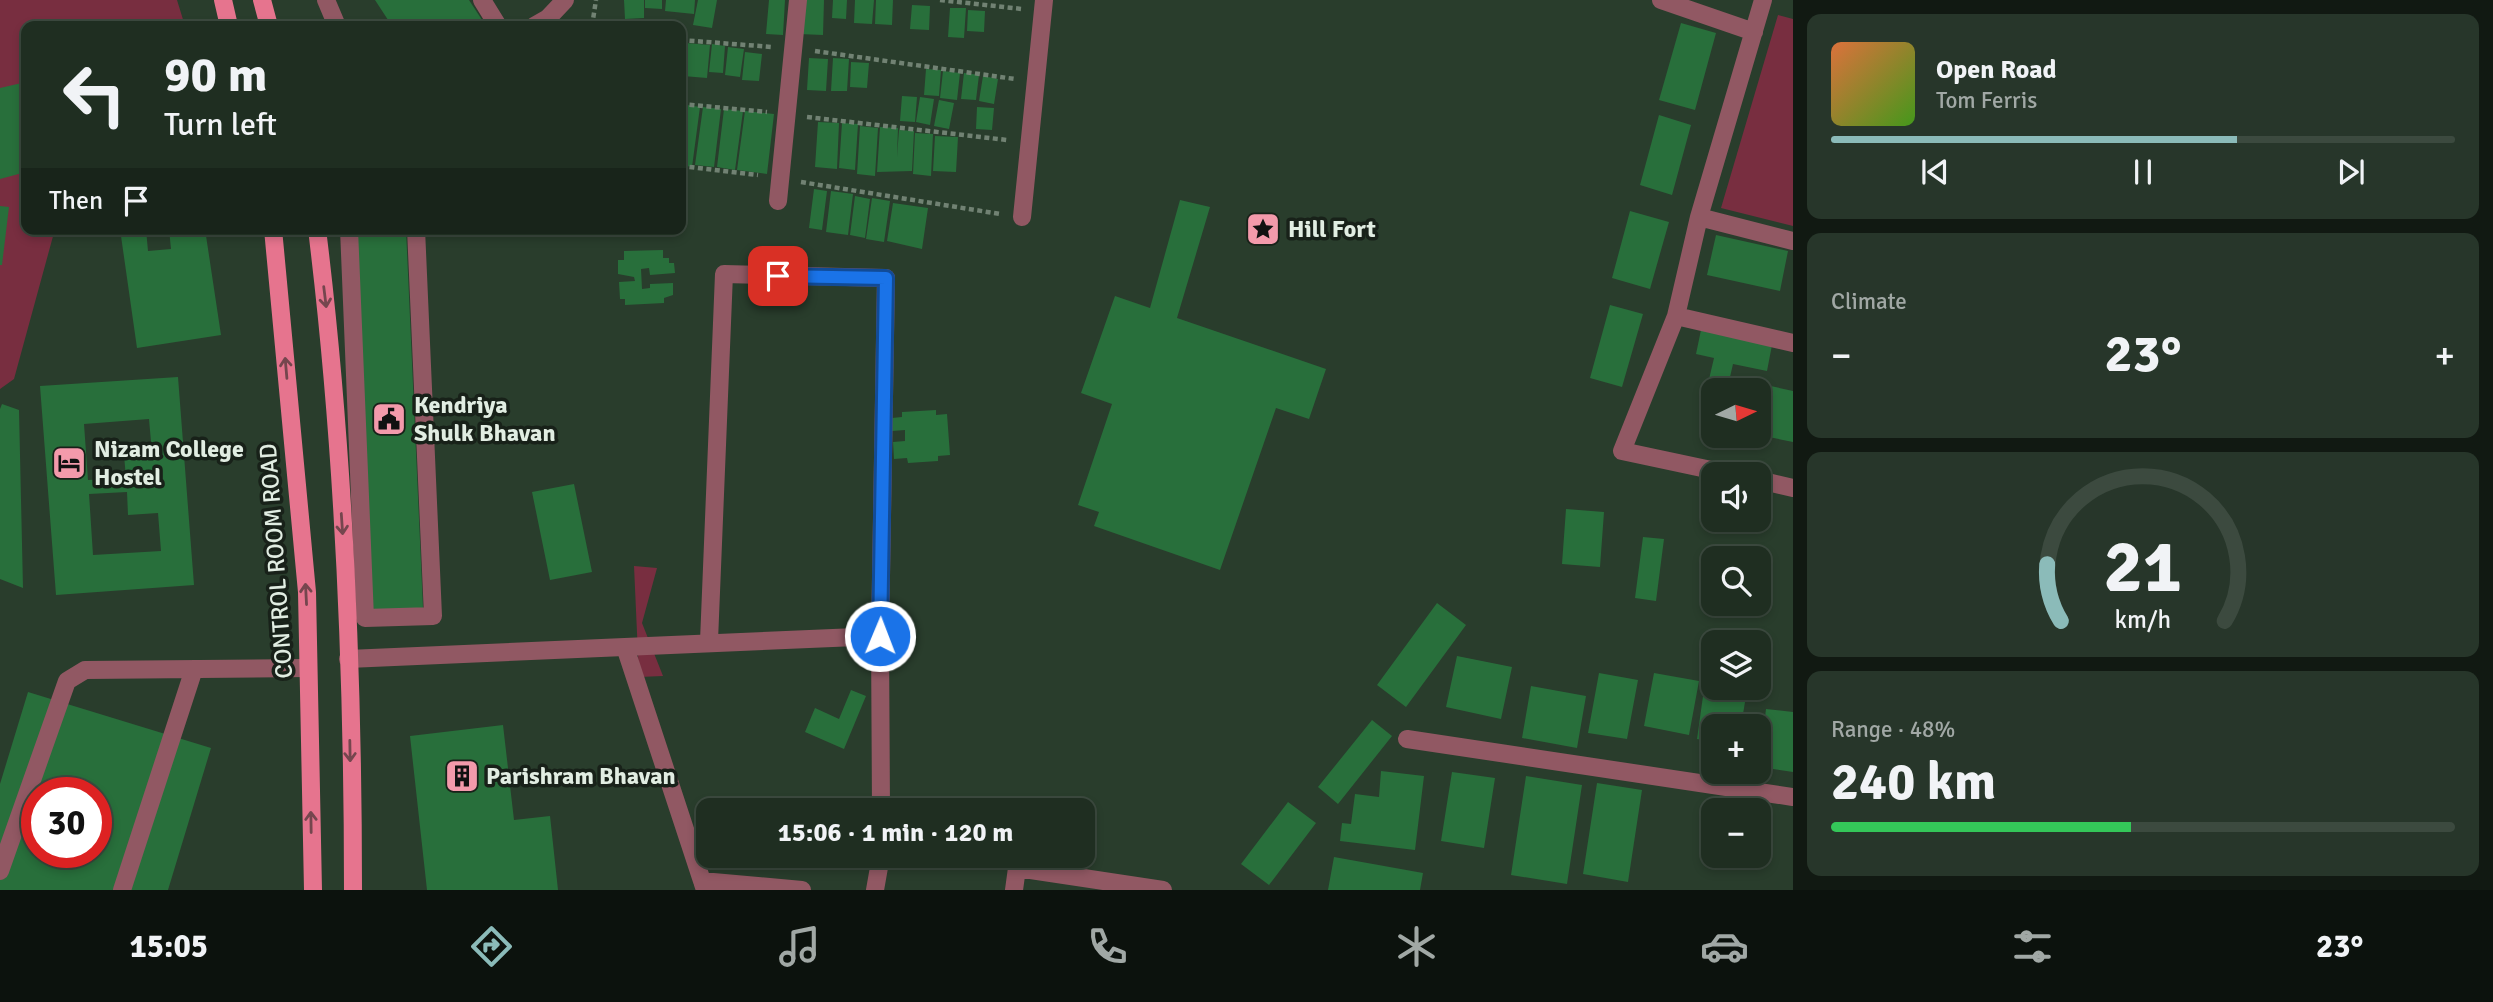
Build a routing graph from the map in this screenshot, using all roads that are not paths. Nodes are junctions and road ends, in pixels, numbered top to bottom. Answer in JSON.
{"nodes":[{"id":1,"x":223,"y":0,"type":"edge"},
{"id":2,"x":262,"y":0,"type":"edge"},
{"id":3,"x":326,"y":0,"type":"edge"},
{"id":4,"x":482,"y":0,"type":"edge"},
{"id":5,"x":565,"y":0,"type":"edge"},
{"id":6,"x":798,"y":0,"type":"edge"},
{"id":7,"x":1661,"y":0,"type":"edge"},
{"id":8,"x":1763,"y":0,"type":"edge"},
{"id":9,"x":1044,"y":6,"type":"edge"},
{"id":10,"x":228,"y":21,"type":"edge"},
{"id":11,"x":268,"y":21,"type":"edge"},
{"id":12,"x":335,"y":21,"type":"edge"},
{"id":13,"x":495,"y":21,"type":"edge"},
{"id":14,"x":543,"y":21,"type":"edge"},
{"id":15,"x":1754,"y":32,"type":"junction"},
{"id":16,"x":778,"y":201,"type":"dead end"},
{"id":17,"x":1022,"y":217,"type":"road end"},
{"id":18,"x":1699,"y":217,"type":"junction"},
{"id":19,"x":274,"y":235,"type":"edge"},
{"id":20,"x":318,"y":235,"type":"edge"},
{"id":21,"x":349,"y":235,"type":"edge"},
{"id":22,"x":416,"y":235,"type":"edge"},
{"id":23,"x":1793,"y":241,"type":"edge"},
{"id":24,"x":1676,"y":316,"type":"junction"},
{"id":25,"x":1793,"y":343,"type":"edge"},
{"id":26,"x":1701,"y":468,"type":"edge"},
{"id":27,"x":1771,"y":483,"type":"edge"},
{"id":28,"x":1793,"y":488,"type":"edge"},
{"id":29,"x":355,"y":618,"type":"junction"},
{"id":30,"x":880,"y":636,"type":"junction"},
{"id":31,"x":709,"y":641,"type":"junction"},
{"id":32,"x":625,"y":647,"type":"junction"},
{"id":33,"x":348,"y":659,"type":"junction"},
{"id":34,"x":308,"y":668,"type":"junction"},
{"id":35,"x":194,"y":670,"type":"junction"},
{"id":36,"x":1407,"y":739,"type":"dead end"},
{"id":37,"x":1793,"y":797,"type":"edge"},
{"id":38,"x":881,"y":798,"type":"edge"},
{"id":39,"x":879,"y":868,"type":"edge"},
{"id":40,"x":0,"y":871,"type":"edge"},
{"id":41,"x":704,"y":885,"type":"edge"},
{"id":42,"x":122,"y":890,"type":"edge"},
{"id":43,"x":313,"y":890,"type":"edge"},
{"id":44,"x":353,"y":890,"type":"edge"},
{"id":45,"x":802,"y":890,"type":"edge"},
{"id":46,"x":875,"y":890,"type":"edge"},
{"id":47,"x":1014,"y":890,"type":"edge"},
{"id":48,"x":1163,"y":890,"type":"edge"}],
"edges":[{"from":1,"to":10,"type":"main road"},
{"from":2,"to":11,"type":"main road"},
{"from":3,"to":12,"type":"street"},
{"from":4,"to":13,"type":"street"},
{"from":5,"to":14,"type":"street"},
{"from":6,"to":16,"type":"street"},
{"from":7,"to":15,"type":"street"},
{"from":8,"to":15,"type":"street"},
{"from":9,"to":17,"type":"street"},
{"from":15,"to":18,"type":"street"},
{"from":18,"to":23,"type":"street"},
{"from":18,"to":24,"type":"street"},
{"from":34,"to":19,"type":"main road","name":"CONTROL ROOM ROAD","one_way":true},
{"from":20,"to":29,"type":"main road","one_way":true},
{"from":21,"to":29,"type":"street"},
{"from":22,"to":29,"type":"street"},
{"from":24,"to":25,"type":"street"},
{"from":24,"to":26,"type":"street"},
{"from":27,"to":28,"type":"street"},
{"from":29,"to":33,"type":"main road"},
{"from":30,"to":31,"type":"street"},
{"from":30,"to":31,"type":"street"},
{"from":30,"to":38,"type":"street"},
{"from":31,"to":32,"type":"street"},
{"from":32,"to":33,"type":"street"},
{"from":32,"to":41,"type":"street"},
{"from":33,"to":44,"type":"main road","one_way":true},
{"from":34,"to":35,"type":"street"},
{"from":43,"to":34,"type":"main road","name":"CONTROL ROOM ROAD","one_way":true},
{"from":35,"to":40,"type":"street"},
{"from":35,"to":42,"type":"street"},
{"from":36,"to":37,"type":"street"},
{"from":39,"to":46,"type":"street"},
{"from":41,"to":45,"type":"street"},
{"from":47,"to":48,"type":"street"}]}
